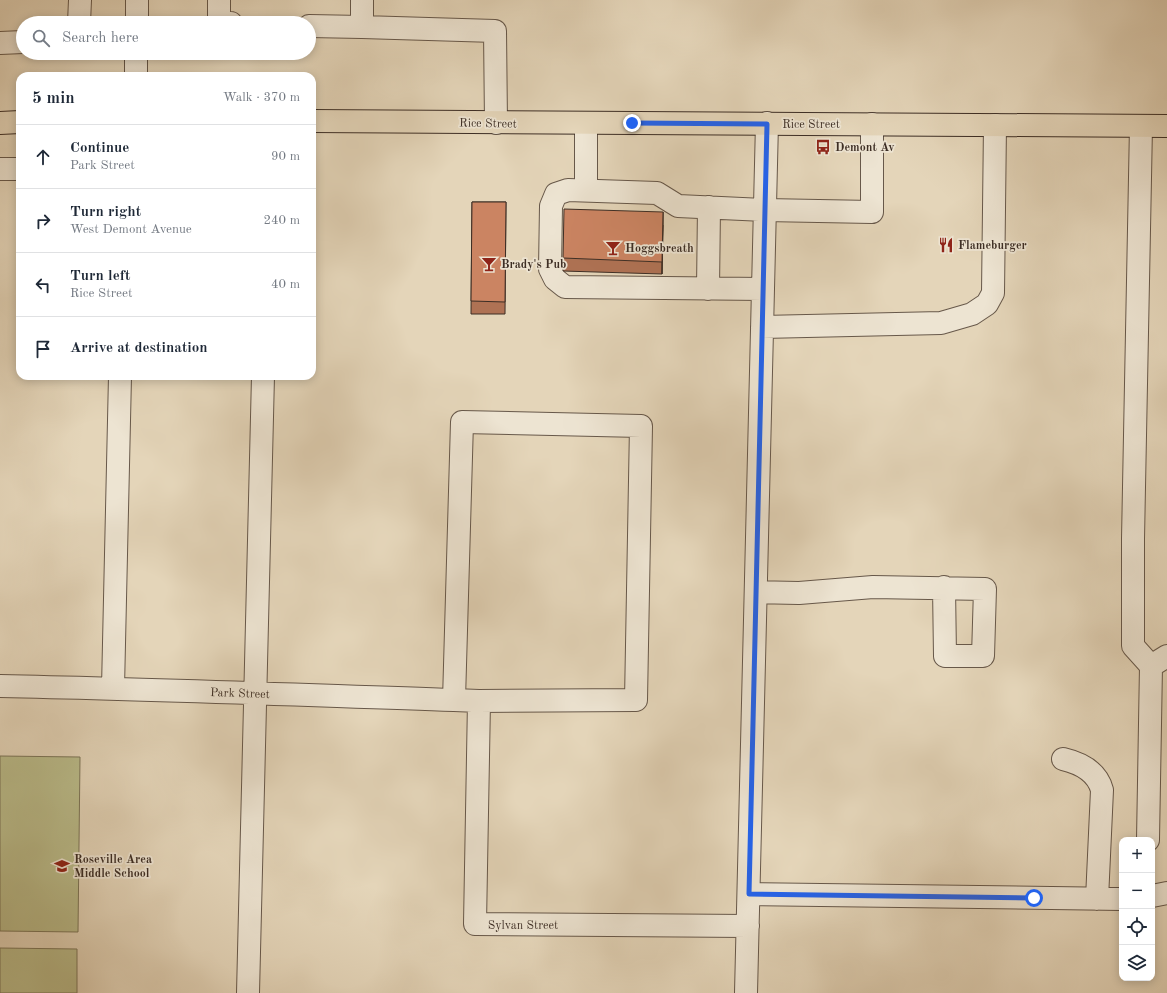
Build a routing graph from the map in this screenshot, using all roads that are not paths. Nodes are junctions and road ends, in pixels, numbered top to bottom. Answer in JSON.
{"nodes":[{"id":1,"x":80,"y":0,"type":"edge"},
{"id":2,"x":137,"y":0,"type":"edge"},
{"id":3,"x":219,"y":0,"type":"edge"},
{"id":4,"x":362,"y":0,"type":"edge"},
{"id":5,"x":79,"y":16,"type":"edge"},
{"id":6,"x":136,"y":16,"type":"edge"},
{"id":7,"x":220,"y":16,"type":"edge"},
{"id":8,"x":316,"y":26,"type":"edge"},
{"id":9,"x":362,"y":27,"type":"junction"},
{"id":10,"x":0,"y":42,"type":"edge"},
{"id":11,"x":16,"y":42,"type":"edge"},
{"id":12,"x":136,"y":60,"type":"edge"},
{"id":13,"x":136,"y":72,"type":"edge"},
{"id":14,"x":316,"y":121,"type":"edge"},
{"id":15,"x":16,"y":122,"type":"edge"},
{"id":16,"x":0,"y":123,"type":"edge"},
{"id":17,"x":496,"y":123,"type":"junction"},
{"id":18,"x":586,"y":123,"type":"junction"},
{"id":19,"x":767,"y":124,"type":"junction"},
{"id":20,"x":872,"y":124,"type":"junction"},
{"id":21,"x":995,"y":125,"type":"junction"},
{"id":22,"x":1141,"y":126,"type":"junction"},
{"id":23,"x":1167,"y":126,"type":"edge"},
{"id":24,"x":0,"y":169,"type":"edge"},
{"id":25,"x":16,"y":169,"type":"edge"},
{"id":26,"x":586,"y":190,"type":"junction"},
{"id":27,"x":709,"y":207,"type":"junction"},
{"id":28,"x":765,"y":210,"type":"junction"},
{"id":29,"x":708,"y":289,"type":"junction"},
{"id":30,"x":763,"y":289,"type":"junction"},
{"id":31,"x":762,"y":327,"type":"junction"},
{"id":32,"x":120,"y":380,"type":"edge"},
{"id":33,"x":263,"y":380,"type":"edge"},
{"id":34,"x":944,"y":587,"type":"dead end"},
{"id":35,"x":756,"y":592,"type":"junction"},
{"id":36,"x":1159,"y":661,"type":"edge"},
{"id":37,"x":0,"y":686,"type":"edge"},
{"id":38,"x":113,"y":688,"type":"junction"},
{"id":39,"x":254,"y":694,"type":"junction"},
{"id":40,"x":454,"y":700,"type":"junction"},
{"id":41,"x":479,"y":701,"type":"junction"},
{"id":42,"x":1064,"y":759,"type":"dead end"},
{"id":43,"x":1148,"y":837,"type":"edge"},
{"id":44,"x":1167,"y":893,"type":"edge"},
{"id":45,"x":749,"y":894,"type":"junction"},
{"id":46,"x":1155,"y":895,"type":"edge"},
{"id":47,"x":1097,"y":899,"type":"junction"},
{"id":48,"x":1119,"y":899,"type":"edge"},
{"id":49,"x":748,"y":926,"type":"junction"},
{"id":50,"x":248,"y":993,"type":"edge"},
{"id":51,"x":746,"y":993,"type":"edge"}],
"edges":[{"from":1,"to":5,"type":"street"},
{"from":2,"to":6,"type":"street"},
{"from":3,"to":7,"type":"street"},
{"from":4,"to":9,"type":"street"},
{"from":8,"to":9,"type":"street"},
{"from":9,"to":17,"type":"street"},
{"from":10,"to":11,"type":"street"},
{"from":12,"to":13,"type":"street"},
{"from":14,"to":17,"type":"main road","name":"Rice Street"},
{"from":15,"to":16,"type":"main road"},
{"from":17,"to":18,"type":"main road","name":"Rice Street"},
{"from":18,"to":19,"type":"main road","name":"Rice Street"},
{"from":18,"to":26,"type":"street"},
{"from":19,"to":20,"type":"main road","name":"Rice Street"},
{"from":19,"to":28,"type":"street"},
{"from":20,"to":21,"type":"main road","name":"Rice Street"},
{"from":20,"to":28,"type":"street"},
{"from":21,"to":22,"type":"main road","name":"Rice Street"},
{"from":21,"to":31,"type":"street"},
{"from":22,"to":23,"type":"main road","name":"Rice Street"},
{"from":22,"to":36,"type":"street"},
{"from":24,"to":25,"type":"street"},
{"from":26,"to":27,"type":"street"},
{"from":26,"to":29,"type":"street"},
{"from":27,"to":28,"type":"street"},
{"from":27,"to":29,"type":"street"},
{"from":28,"to":30,"type":"street"},
{"from":29,"to":30,"type":"street"},
{"from":30,"to":31,"type":"street"},
{"from":31,"to":35,"type":"street"},
{"from":32,"to":38,"type":"street"},
{"from":33,"to":39,"type":"street"},
{"from":34,"to":35,"type":"street"},
{"from":35,"to":45,"type":"street"},
{"from":36,"to":43,"type":"street"},
{"from":37,"to":38,"type":"street","name":"Park Street"},
{"from":38,"to":39,"type":"street","name":"Park Street"},
{"from":39,"to":40,"type":"street","name":"Park Street"},
{"from":39,"to":50,"type":"street"},
{"from":40,"to":41,"type":"street","name":"Park Street"},
{"from":40,"to":41,"type":"street","name":"Park Street"},
{"from":41,"to":49,"type":"street","name":"Sylvan Street"},
{"from":42,"to":47,"type":"street"},
{"from":44,"to":46,"type":"street"},
{"from":45,"to":47,"type":"street"},
{"from":45,"to":49,"type":"street"},
{"from":47,"to":48,"type":"street"},
{"from":49,"to":51,"type":"street"}]}
